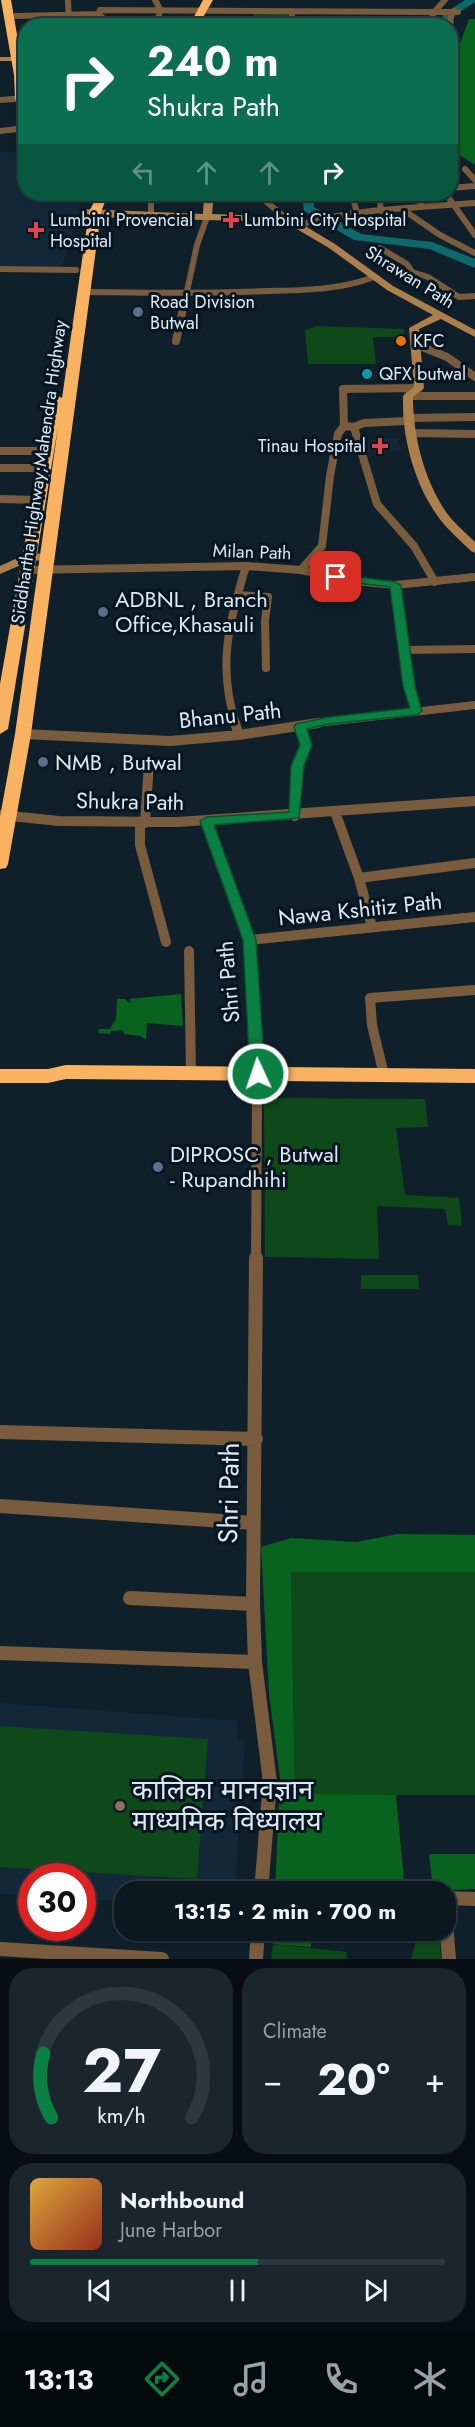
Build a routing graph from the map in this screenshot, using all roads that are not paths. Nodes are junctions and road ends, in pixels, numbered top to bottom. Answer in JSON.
{"nodes":[{"id":1,"x":6,"y":0,"type":"edge"},
{"id":2,"x":14,"y":0,"type":"edge"},
{"id":3,"x":68,"y":0,"type":"edge"},
{"id":4,"x":155,"y":0,"type":"edge"},
{"id":5,"x":220,"y":0,"type":"edge"},
{"id":6,"x":276,"y":0,"type":"edge"},
{"id":7,"x":445,"y":0,"type":"edge"},
{"id":8,"x":206,"y":3,"type":"edge"},
{"id":9,"x":160,"y":9,"type":"junction"},
{"id":10,"x":115,"y":10,"type":"junction"},
{"id":11,"x":215,"y":10,"type":"junction"},
{"id":12,"x":278,"y":11,"type":"junction"},
{"id":13,"x":292,"y":11,"type":"junction"},
{"id":14,"x":10,"y":12,"type":"edge"},
{"id":15,"x":434,"y":12,"type":"junction"},
{"id":16,"x":67,"y":14,"type":"junction"},
{"id":17,"x":100,"y":15,"type":"edge"},
{"id":18,"x":68,"y":18,"type":"edge"},
{"id":19,"x":158,"y":18,"type":"edge"},
{"id":20,"x":198,"y":18,"type":"edge"},
{"id":21,"x":210,"y":18,"type":"edge"},
{"id":22,"x":291,"y":18,"type":"edge"},
{"id":23,"x":432,"y":18,"type":"edge"},
{"id":24,"x":451,"y":18,"type":"edge"},
{"id":25,"x":18,"y":38,"type":"edge"},
{"id":26,"x":0,"y":59,"type":"edge"},
{"id":27,"x":15,"y":59,"type":"junction"},
{"id":28,"x":18,"y":71,"type":"edge"},
{"id":29,"x":18,"y":98,"type":"edge"},
{"id":30,"x":0,"y":100,"type":"edge"},
{"id":31,"x":18,"y":129,"type":"edge"},
{"id":32,"x":0,"y":130,"type":"edge"},
{"id":33,"x":465,"y":169,"type":"dead end"},
{"id":34,"x":475,"y":180,"type":"edge"},
{"id":35,"x":475,"y":186,"type":"edge"},
{"id":36,"x":458,"y":187,"type":"edge"},
{"id":37,"x":91,"y":201,"type":"edge"},
{"id":38,"x":98,"y":201,"type":"edge"},
{"id":39,"x":151,"y":201,"type":"edge"},
{"id":40,"x":208,"y":201,"type":"edge"},
{"id":41,"x":265,"y":201,"type":"edge"},
{"id":42,"x":354,"y":201,"type":"edge"},
{"id":43,"x":380,"y":201,"type":"edge"},
{"id":44,"x":421,"y":201,"type":"edge"},
{"id":45,"x":452,"y":201,"type":"edge"},
{"id":46,"x":475,"y":203,"type":"edge"},
{"id":47,"x":455,"y":205,"type":"junction"},
{"id":48,"x":422,"y":207,"type":"junction"},
{"id":49,"x":402,"y":209,"type":"junction"},
{"id":50,"x":381,"y":211,"type":"junction"},
{"id":51,"x":90,"y":212,"type":"junction"},
{"id":52,"x":357,"y":213,"type":"junction"},
{"id":53,"x":150,"y":215,"type":"junction"},
{"id":54,"x":207,"y":217,"type":"junction"},
{"id":55,"x":287,"y":219,"type":"junction"},
{"id":56,"x":299,"y":225,"type":"junction"},
{"id":57,"x":475,"y":235,"type":"edge"},
{"id":58,"x":380,"y":248,"type":"dead end"},
{"id":59,"x":475,"y":253,"type":"edge"},
{"id":60,"x":0,"y":269,"type":"edge"},
{"id":61,"x":76,"y":270,"type":"junction"},
{"id":62,"x":374,"y":277,"type":"junction"},
{"id":63,"x":84,"y":292,"type":"junction"},
{"id":64,"x":188,"y":293,"type":"junction"},
{"id":65,"x":475,"y":296,"type":"edge"},
{"id":66,"x":440,"y":316,"type":"junction"},
{"id":67,"x":475,"y":334,"type":"edge"},
{"id":68,"x":176,"y":341,"type":"dead end"},
{"id":69,"x":415,"y":344,"type":"junction"},
{"id":70,"x":475,"y":377,"type":"edge"},
{"id":71,"x":419,"y":388,"type":"junction"},
{"id":72,"x":408,"y":396,"type":"junction"},
{"id":73,"x":475,"y":396,"type":"edge"},
{"id":74,"x":475,"y":417,"type":"edge"},
{"id":75,"x":407,"y":420,"type":"junction"},
{"id":76,"x":344,"y":426,"type":"junction"},
{"id":77,"x":354,"y":427,"type":"junction"},
{"id":78,"x":409,"y":433,"type":"junction"},
{"id":79,"x":475,"y":434,"type":"edge"},
{"id":80,"x":0,"y":451,"type":"edge"},
{"id":81,"x":47,"y":451,"type":"junction"},
{"id":82,"x":0,"y":468,"type":"edge"},
{"id":83,"x":44,"y":468,"type":"junction"},
{"id":84,"x":0,"y":499,"type":"edge"},
{"id":85,"x":38,"y":500,"type":"junction"},
{"id":86,"x":475,"y":549,"type":"edge"},
{"id":87,"x":45,"y":563,"type":"junction"},
{"id":88,"x":28,"y":564,"type":"junction"},
{"id":89,"x":246,"y":566,"type":"junction"},
{"id":90,"x":0,"y":570,"type":"edge"},
{"id":91,"x":301,"y":570,"type":"junction"},
{"id":92,"x":475,"y":577,"type":"edge"},
{"id":93,"x":435,"y":582,"type":"junction"},
{"id":94,"x":395,"y":585,"type":"junction"},
{"id":95,"x":238,"y":595,"type":"junction"},
{"id":96,"x":475,"y":649,"type":"edge"},
{"id":97,"x":403,"y":650,"type":"junction"},
{"id":98,"x":267,"y":668,"type":"dead end"},
{"id":99,"x":475,"y":705,"type":"edge"},
{"id":100,"x":417,"y":711,"type":"junction"},
{"id":101,"x":1,"y":721,"type":"edge"},
{"id":102,"x":300,"y":727,"type":"junction"},
{"id":103,"x":23,"y":734,"type":"junction"},
{"id":104,"x":239,"y":735,"type":"junction"},
{"id":105,"x":149,"y":763,"type":"dead end"},
{"id":106,"x":475,"y":801,"type":"edge"},
{"id":107,"x":335,"y":812,"type":"junction"},
{"id":108,"x":4,"y":816,"type":"edge"},
{"id":109,"x":295,"y":816,"type":"junction"},
{"id":110,"x":207,"y":821,"type":"junction"},
{"id":111,"x":143,"y":823,"type":"junction"},
{"id":112,"x":475,"y":863,"type":"edge"},
{"id":113,"x":0,"y":864,"type":"edge"},
{"id":114,"x":359,"y":878,"type":"junction"},
{"id":115,"x":475,"y":917,"type":"edge"},
{"id":116,"x":372,"y":927,"type":"junction"},
{"id":117,"x":250,"y":940,"type":"junction"},
{"id":118,"x":166,"y":942,"type":"dead end"},
{"id":119,"x":189,"y":951,"type":"dead end"},
{"id":120,"x":475,"y":990,"type":"edge"},
{"id":121,"x":0,"y":1065,"type":"edge"},
{"id":122,"x":66,"y":1072,"type":"junction"},
{"id":123,"x":190,"y":1073,"type":"junction"},
{"id":124,"x":258,"y":1074,"type":"junction"},
{"id":125,"x":384,"y":1075,"type":"junction"},
{"id":126,"x":0,"y":1076,"type":"edge"},
{"id":127,"x":475,"y":1076,"type":"edge"},
{"id":128,"x":257,"y":1094,"type":"dead end"},
{"id":129,"x":0,"y":1432,"type":"edge"},
{"id":130,"x":256,"y":1438,"type":"junction"},
{"id":131,"x":0,"y":1506,"type":"edge"},
{"id":132,"x":253,"y":1523,"type":"junction"},
{"id":133,"x":130,"y":1598,"type":"dead end"},
{"id":134,"x":253,"y":1604,"type":"junction"},
{"id":135,"x":0,"y":1653,"type":"edge"},
{"id":136,"x":255,"y":1662,"type":"junction"},
{"id":137,"x":262,"y":1881,"type":"edge"},
{"id":138,"x":456,"y":1898,"type":"edge"},
{"id":139,"x":475,"y":1899,"type":"edge"},
{"id":140,"x":257,"y":1941,"type":"edge"},
{"id":141,"x":448,"y":1941,"type":"edge"},
{"id":142,"x":0,"y":1949,"type":"edge"},
{"id":143,"x":162,"y":1959,"type":"edge"},
{"id":144,"x":256,"y":1959,"type":"edge"},
{"id":145,"x":449,"y":1959,"type":"edge"}],
"edges":[{"from":1,"to":14,"type":"highway"},
{"from":2,"to":14,"type":"highway"},
{"from":3,"to":16,"type":"street"},
{"from":4,"to":9,"type":"street"},
{"from":5,"to":11,"type":"highway"},
{"from":6,"to":12,"type":"street"},
{"from":7,"to":15,"type":"street"},
{"from":8,"to":9,"type":"street"},
{"from":8,"to":11,"type":"street"},
{"from":8,"to":20,"type":"highway"},
{"from":9,"to":10,"type":"street"},
{"from":9,"to":19,"type":"street"},
{"from":10,"to":17,"type":"street"},
{"from":10,"to":17,"type":"street"},
{"from":11,"to":12,"type":"street"},
{"from":11,"to":21,"type":"highway"},
{"from":12,"to":13,"type":"street"},
{"from":13,"to":15,"type":"street"},
{"from":13,"to":22,"type":"street"},
{"from":14,"to":16,"type":"street"},
{"from":14,"to":25,"type":"highway"},
{"from":14,"to":27,"type":"highway"},
{"from":15,"to":23,"type":"street"},
{"from":15,"to":24,"type":"street"},
{"from":16,"to":17,"type":"street"},
{"from":16,"to":18,"type":"street"},
{"from":26,"to":27,"type":"street"},
{"from":27,"to":28,"type":"highway"},
{"from":29,"to":30,"type":"street"},
{"from":31,"to":32,"type":"street"},
{"from":33,"to":34,"type":"street"},
{"from":35,"to":36,"type":"street"},
{"from":37,"to":51,"type":"highway"},
{"from":38,"to":51,"type":"highway","name":"Siddhartha Highway;Mahendra Highway"},
{"from":39,"to":53,"type":"street"},
{"from":40,"to":54,"type":"street"},
{"from":41,"to":55,"type":"street"},
{"from":42,"to":52,"type":"street"},
{"from":43,"to":50,"type":"street"},
{"from":44,"to":48,"type":"street"},
{"from":45,"to":47,"type":"street"},
{"from":46,"to":47,"type":"street"},
{"from":47,"to":48,"type":"street"},
{"from":47,"to":57,"type":"street"},
{"from":48,"to":49,"type":"street"},
{"from":49,"to":50,"type":"street"},
{"from":49,"to":59,"type":"street"},
{"from":50,"to":52,"type":"street"},
{"from":51,"to":53,"type":"street","name":"Shrawan Path"},
{"from":51,"to":61,"type":"highway","name":"Siddhartha Highway;Mahendra Highway"},
{"from":51,"to":63,"type":"highway","name":"Siddhartha Highway;Mahendra Highway"},
{"from":52,"to":56,"type":"street"},
{"from":53,"to":54,"type":"street","name":"Shrawan Path"},
{"from":54,"to":55,"type":"street","name":"Shrawan Path"},
{"from":54,"to":64,"type":"street"},
{"from":55,"to":56,"type":"street","name":"Shrawan Path"},
{"from":56,"to":62,"type":"street","name":"Shrawan Path"},
{"from":58,"to":65,"type":"street"},
{"from":60,"to":61,"type":"street"},
{"from":61,"to":81,"type":"highway","name":"Siddhartha Highway;Mahendra Highway"},
{"from":62,"to":64,"type":"street"},
{"from":62,"to":66,"type":"street","name":"Shrawan Path"},
{"from":63,"to":64,"type":"street"},
{"from":63,"to":87,"type":"highway","name":"Siddhartha Highway;Mahendra Highway"},
{"from":64,"to":68,"type":"street"},
{"from":66,"to":67,"type":"street","name":"Shrawan Path"},
{"from":66,"to":69,"type":"street"},
{"from":69,"to":70,"type":"street"},
{"from":69,"to":71,"type":"street"},
{"from":71,"to":72,"type":"street"},
{"from":71,"to":76,"type":"street"},
{"from":72,"to":73,"type":"street"},
{"from":72,"to":75,"type":"street"},
{"from":74,"to":75,"type":"street"},
{"from":75,"to":77,"type":"street"},
{"from":75,"to":78,"type":"street"},
{"from":76,"to":77,"type":"street"},
{"from":76,"to":91,"type":"street"},
{"from":77,"to":93,"type":"street"},
{"from":78,"to":79,"type":"street"},
{"from":78,"to":86,"type":"street"},
{"from":80,"to":81,"type":"street"},
{"from":81,"to":83,"type":"highway","name":"Siddhartha Highway;Mahendra Highway"},
{"from":82,"to":83,"type":"street"},
{"from":83,"to":85,"type":"highway","name":"Siddhartha Highway;Mahendra Highway"},
{"from":84,"to":85,"type":"street"},
{"from":85,"to":88,"type":"highway","name":"Siddhartha Highway;Mahendra Highway"},
{"from":87,"to":88,"type":"street"},
{"from":87,"to":89,"type":"street","name":"Milan Path"},
{"from":87,"to":103,"type":"highway","name":"Siddhartha Highway;Mahendra Highway"},
{"from":88,"to":90,"type":"street"},
{"from":88,"to":101,"type":"highway","name":"Siddhartha Highway;Mahendra Highway"},
{"from":89,"to":91,"type":"street","name":"Milan Path"},
{"from":89,"to":95,"type":"street"},
{"from":91,"to":94,"type":"street","name":"Milan Path"},
{"from":92,"to":93,"type":"street","name":"Milan Path"},
{"from":93,"to":94,"type":"street","name":"Milan Path"},
{"from":94,"to":97,"type":"street"},
{"from":95,"to":98,"type":"street"},
{"from":95,"to":104,"type":"street"},
{"from":96,"to":97,"type":"street"},
{"from":97,"to":100,"type":"street"},
{"from":99,"to":100,"type":"street","name":"Bhanu Path"},
{"from":100,"to":102,"type":"street","name":"Bhanu Path"},
{"from":102,"to":104,"type":"street","name":"Bhanu Path"},
{"from":102,"to":109,"type":"street"},
{"from":103,"to":104,"type":"street","name":"Bhanu Path"},
{"from":103,"to":108,"type":"highway","name":"Siddhartha Highway;Mahendra Highway"},
{"from":105,"to":111,"type":"street"},
{"from":106,"to":107,"type":"street","name":"Shukra Path"},
{"from":107,"to":109,"type":"street","name":"Shukra Path"},
{"from":107,"to":114,"type":"street"},
{"from":108,"to":111,"type":"street","name":"Shukra Path"},
{"from":108,"to":113,"type":"highway","name":"Siddhartha Highway;Mahendra Highway"},
{"from":109,"to":110,"type":"street","name":"Shukra Path"},
{"from":110,"to":111,"type":"street","name":"Shukra Path"},
{"from":110,"to":117,"type":"street","name":"Shri Path"},
{"from":111,"to":118,"type":"street"},
{"from":112,"to":114,"type":"street"},
{"from":114,"to":116,"type":"street"},
{"from":115,"to":116,"type":"street","name":"Nawa Kshitiz Path"},
{"from":116,"to":117,"type":"street","name":"Nawa Kshitiz Path"},
{"from":117,"to":124,"type":"street","name":"Shri Path"},
{"from":119,"to":123,"type":"street"},
{"from":120,"to":125,"type":"street"},
{"from":121,"to":122,"type":"highway"},
{"from":122,"to":123,"type":"highway"},
{"from":122,"to":126,"type":"highway"},
{"from":123,"to":124,"type":"highway"},
{"from":124,"to":125,"type":"highway"},
{"from":125,"to":127,"type":"highway"},
{"from":128,"to":130,"type":"street","name":"Shri Path"},
{"from":129,"to":130,"type":"street"},
{"from":130,"to":132,"type":"street","name":"Shri Path"},
{"from":131,"to":132,"type":"street"},
{"from":132,"to":134,"type":"street","name":"Shri Path"},
{"from":133,"to":134,"type":"street"},
{"from":134,"to":136,"type":"street","name":"Shri Path"},
{"from":135,"to":136,"type":"street"},
{"from":136,"to":137,"type":"street","name":"Shri Path"},
{"from":138,"to":139,"type":"street"},
{"from":140,"to":144,"type":"street"},
{"from":141,"to":145,"type":"street"},
{"from":142,"to":143,"type":"street"}]}
